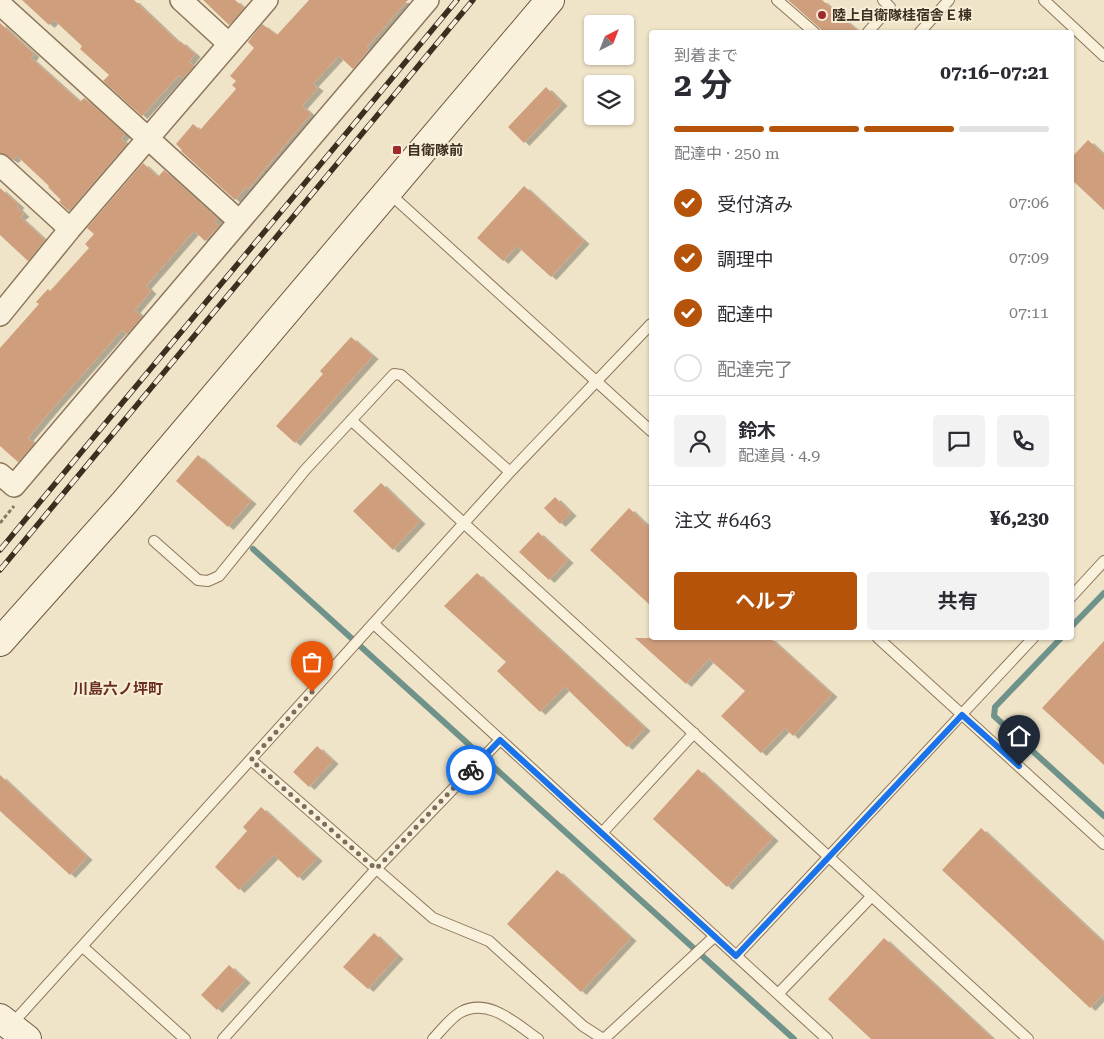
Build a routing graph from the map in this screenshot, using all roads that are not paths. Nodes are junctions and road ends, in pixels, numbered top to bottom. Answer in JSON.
{"nodes":[{"id":1,"x":181,"y":0,"type":"edge"},
{"id":2,"x":267,"y":0,"type":"edge"},
{"id":3,"x":428,"y":0,"type":"edge"},
{"id":4,"x":550,"y":0,"type":"edge"},
{"id":5,"x":777,"y":0,"type":"edge"},
{"id":6,"x":883,"y":0,"type":"edge"},
{"id":7,"x":950,"y":0,"type":"edge"},
{"id":8,"x":1044,"y":0,"type":"edge"},
{"id":9,"x":0,"y":4,"type":"edge"},
{"id":10,"x":812,"y":30,"type":"edge"},
{"id":11,"x":870,"y":30,"type":"edge"},
{"id":12,"x":922,"y":30,"type":"edge"},
{"id":13,"x":229,"y":44,"type":"junction"},
{"id":14,"x":1104,"y":56,"type":"edge"},
{"id":15,"x":150,"y":138,"type":"junction"},
{"id":16,"x":0,"y":165,"type":"edge"},
{"id":17,"x":387,"y":190,"type":"junction"},
{"id":18,"x":239,"y":221,"type":"junction"},
{"id":19,"x":70,"y":229,"type":"junction"},
{"id":20,"x":0,"y":315,"type":"edge"},
{"id":21,"x":649,"y":326,"type":"edge"},
{"id":22,"x":598,"y":382,"type":"junction"},
{"id":23,"x":351,"y":420,"type":"junction"},
{"id":24,"x":649,"y":428,"type":"edge"},
{"id":25,"x":510,"y":472,"type":"junction"},
{"id":26,"x":0,"y":474,"type":"edge"},
{"id":27,"x":464,"y":523,"type":"junction"},
{"id":28,"x":154,"y":541,"type":"dead end"},
{"id":29,"x":1104,"y":561,"type":"edge"},
{"id":30,"x":1074,"y":593,"type":"edge"},
{"id":31,"x":374,"y":624,"type":"junction"},
{"id":32,"x":880,"y":640,"type":"edge"},
{"id":33,"x":1032,"y":640,"type":"edge"},
{"id":34,"x":0,"y":642,"type":"edge"},
{"id":35,"x":962,"y":715,"type":"junction"},
{"id":36,"x":694,"y":733,"type":"junction"},
{"id":37,"x":500,"y":740,"type":"junction"},
{"id":38,"x":251,"y":760,"type":"junction"},
{"id":39,"x":602,"y":833,"type":"junction"},
{"id":40,"x":1104,"y":844,"type":"edge"},
{"id":41,"x":830,"y":857,"type":"junction"},
{"id":42,"x":376,"y":869,"type":"junction"},
{"id":43,"x":872,"y":896,"type":"junction"},
{"id":44,"x":715,"y":936,"type":"junction"},
{"id":45,"x":83,"y":947,"type":"junction"},
{"id":46,"x":736,"y":956,"type":"junction"},
{"id":47,"x":778,"y":994,"type":"junction"},
{"id":48,"x":12,"y":1028,"type":"edge"},
{"id":49,"x":185,"y":1039,"type":"edge"},
{"id":50,"x":223,"y":1039,"type":"edge"},
{"id":51,"x":433,"y":1039,"type":"edge"},
{"id":52,"x":538,"y":1039,"type":"edge"},
{"id":53,"x":604,"y":1039,"type":"edge"},
{"id":54,"x":827,"y":1039,"type":"edge"},
{"id":55,"x":1028,"y":1039,"type":"edge"}],
"edges":[{"from":1,"to":13,"type":"street"},
{"from":2,"to":13,"type":"street"},
{"from":3,"to":18,"type":"street"},
{"from":4,"to":17,"type":"street"},
{"from":5,"to":10,"type":"lane"},
{"from":6,"to":11,"type":"lane"},
{"from":7,"to":12,"type":"lane"},
{"from":8,"to":14,"type":"lane"},
{"from":9,"to":15,"type":"street"},
{"from":13,"to":15,"type":"street"},
{"from":15,"to":18,"type":"street"},
{"from":15,"to":19,"type":"street"},
{"from":16,"to":19,"type":"street"},
{"from":17,"to":22,"type":"lane"},
{"from":17,"to":34,"type":"street"},
{"from":18,"to":26,"type":"street"},
{"from":19,"to":20,"type":"street"},
{"from":21,"to":22,"type":"lane"},
{"from":22,"to":24,"type":"lane"},
{"from":22,"to":25,"type":"lane"},
{"from":23,"to":25,"type":"lane"},
{"from":23,"to":27,"type":"lane"},
{"from":23,"to":28,"type":"lane"},
{"from":25,"to":27,"type":"lane"},
{"from":27,"to":31,"type":"lane"},
{"from":27,"to":36,"type":"lane"},
{"from":29,"to":30,"type":"lane"},
{"from":31,"to":37,"type":"lane"},
{"from":31,"to":38,"type":"lane"},
{"from":32,"to":35,"type":"lane"},
{"from":33,"to":35,"type":"lane"},
{"from":35,"to":40,"type":"lane"},
{"from":35,"to":41,"type":"lane"},
{"from":36,"to":39,"type":"lane"},
{"from":36,"to":41,"type":"lane"},
{"from":37,"to":39,"type":"lane"},
{"from":37,"to":42,"type":"lane"},
{"from":38,"to":42,"type":"lane"},
{"from":38,"to":45,"type":"lane"},
{"from":39,"to":44,"type":"lane"},
{"from":41,"to":43,"type":"lane"},
{"from":41,"to":46,"type":"lane"},
{"from":42,"to":50,"type":"lane"},
{"from":42,"to":53,"type":"lane"},
{"from":43,"to":47,"type":"lane"},
{"from":43,"to":55,"type":"lane"},
{"from":44,"to":46,"type":"lane"},
{"from":44,"to":53,"type":"lane"},
{"from":45,"to":48,"type":"lane"},
{"from":45,"to":49,"type":"lane"},
{"from":46,"to":47,"type":"lane"},
{"from":47,"to":54,"type":"lane"},
{"from":51,"to":52,"type":"lane"}]}
